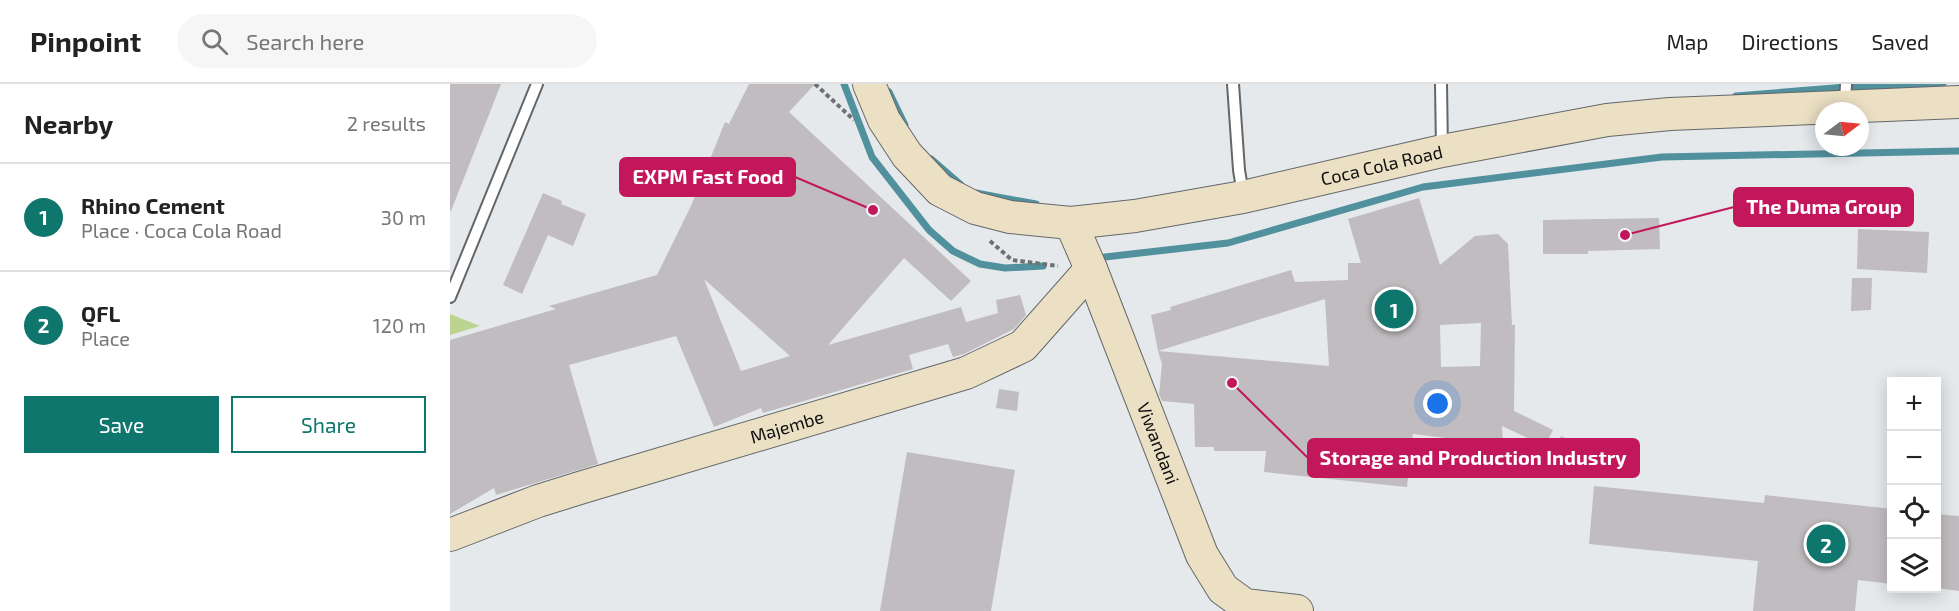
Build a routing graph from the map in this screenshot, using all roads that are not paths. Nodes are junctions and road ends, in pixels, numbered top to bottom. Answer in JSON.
{"nodes":[{"id":1,"x":537,"y":84,"type":"edge"},
{"id":2,"x":869,"y":84,"type":"edge"},
{"id":3,"x":1233,"y":84,"type":"edge"},
{"id":4,"x":1441,"y":84,"type":"edge"},
{"id":5,"x":1846,"y":95,"type":"edge"},
{"id":6,"x":1959,"y":102,"type":"edge"},
{"id":7,"x":1442,"y":151,"type":"junction"},
{"id":8,"x":1244,"y":197,"type":"junction"},
{"id":9,"x":1071,"y":223,"type":"junction"},
{"id":10,"x":1091,"y":269,"type":"junction"},
{"id":11,"x":450,"y":297,"type":"edge"},
{"id":12,"x":450,"y":536,"type":"edge"},
{"id":13,"x":1296,"y":611,"type":"edge"}],
"edges":[{"from":1,"to":11,"type":"lane"},
{"from":2,"to":9,"type":"street","name":"Coca Cola Road"},
{"from":3,"to":8,"type":"lane"},
{"from":4,"to":7,"type":"lane"},
{"from":5,"to":6,"type":"street","name":"Coca Cola Road"},
{"from":5,"to":7,"type":"street","name":"Coca Cola Road"},
{"from":7,"to":8,"type":"street","name":"Coca Cola Road"},
{"from":8,"to":9,"type":"street","name":"Coca Cola Road"},
{"from":9,"to":10,"type":"street","name":"Viwandani"},
{"from":10,"to":12,"type":"street","name":"Majembe"},
{"from":10,"to":13,"type":"street","name":"Viwandani"}]}
